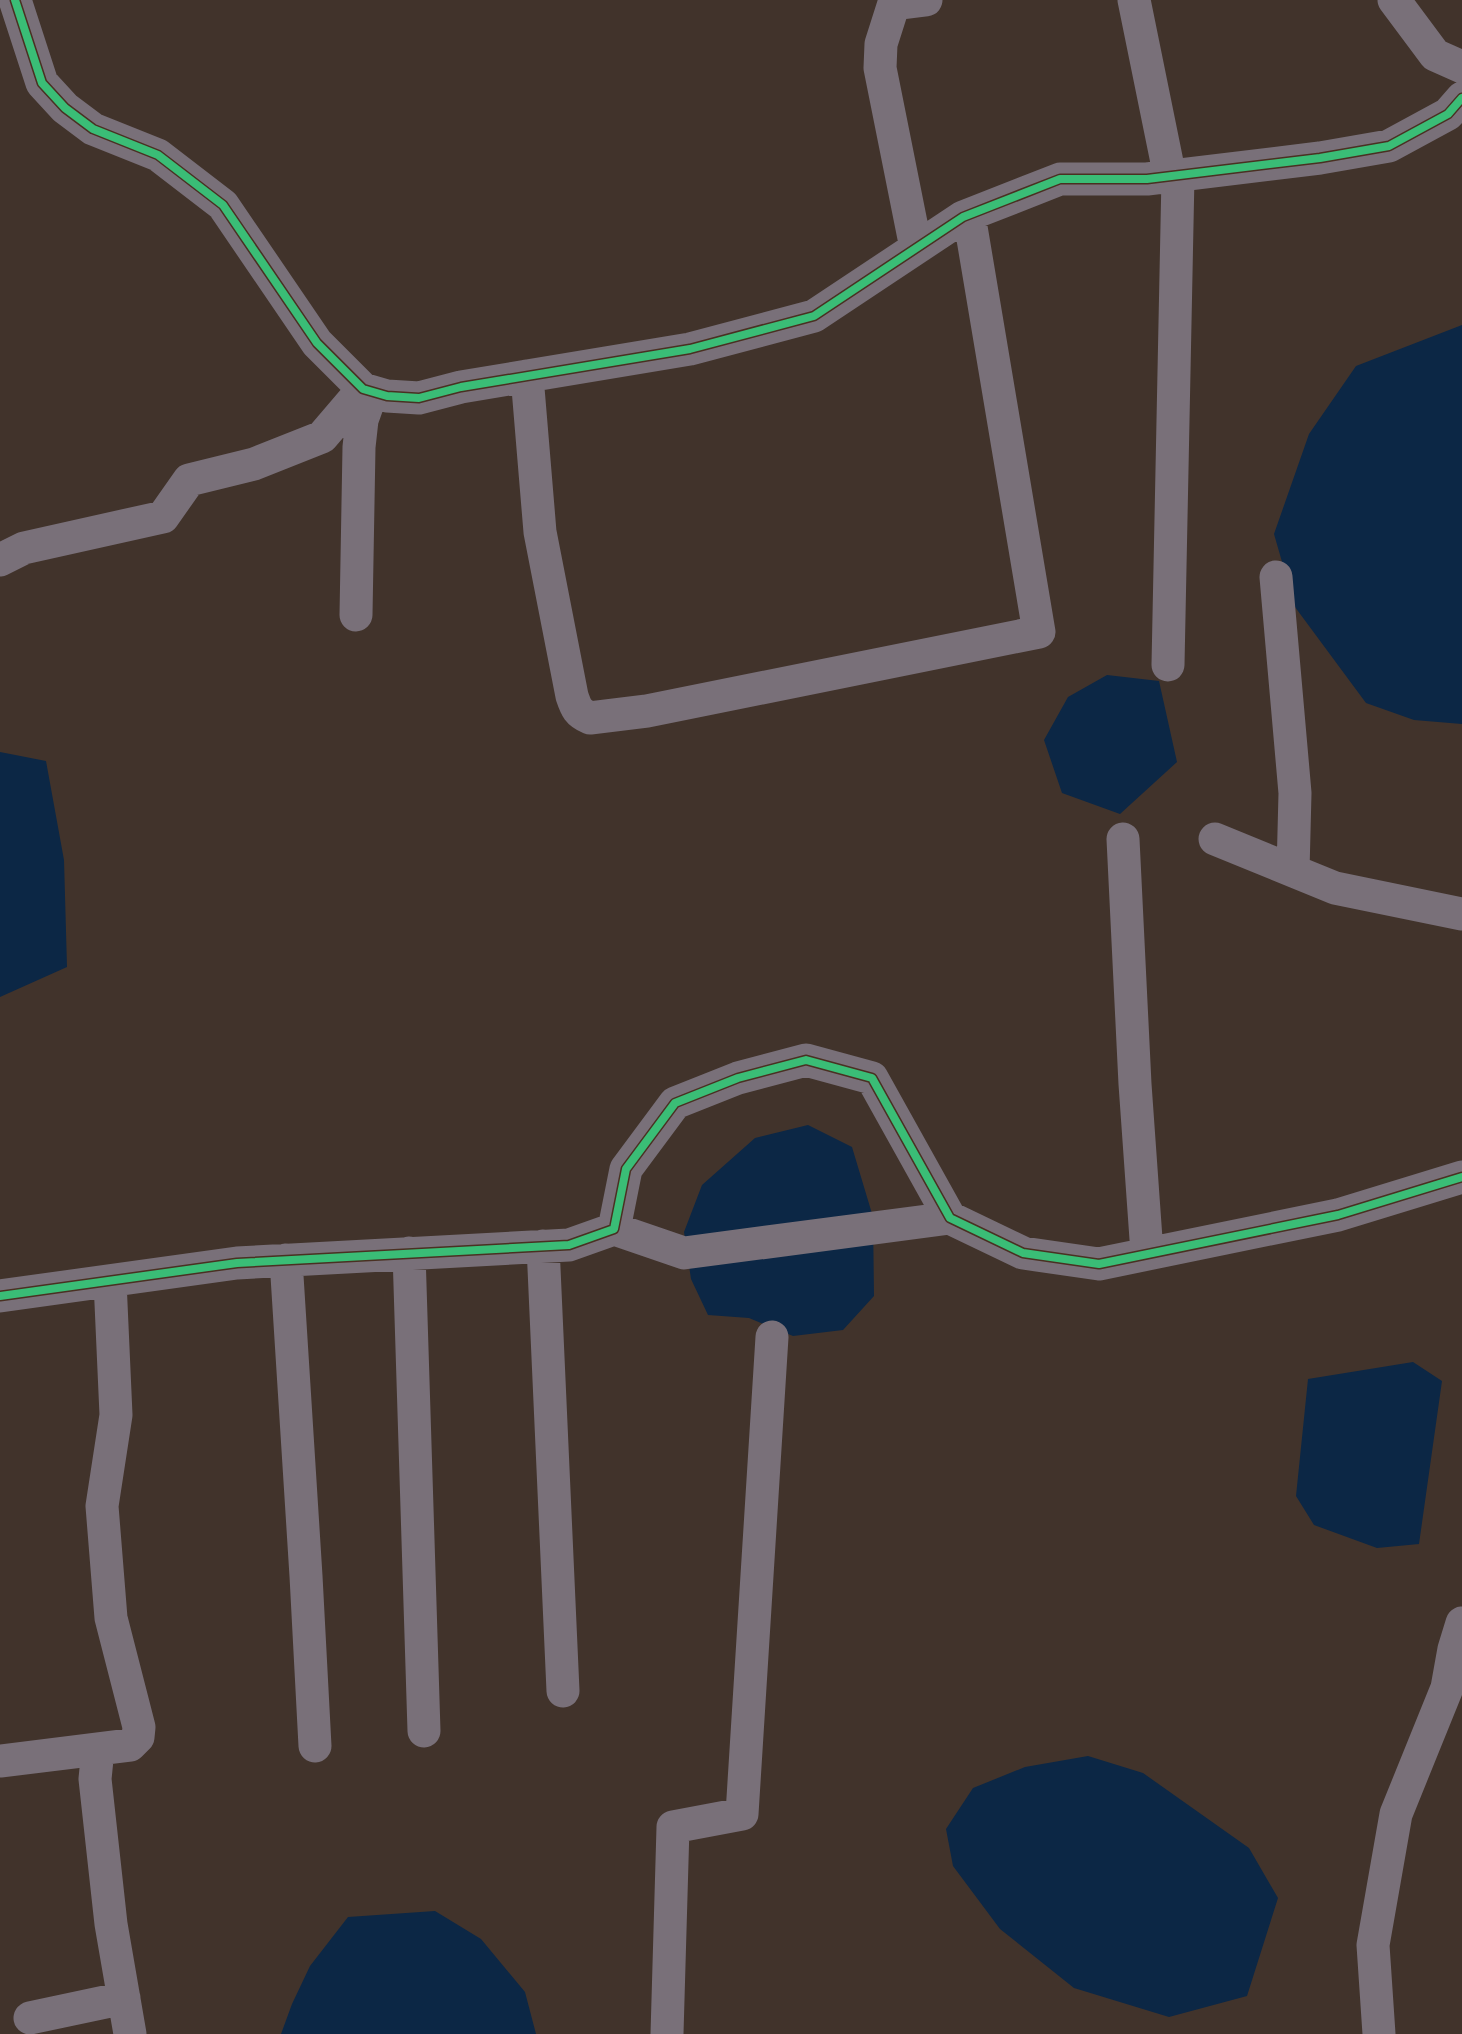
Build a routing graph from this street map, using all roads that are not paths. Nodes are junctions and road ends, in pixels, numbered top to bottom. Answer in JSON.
{"nodes":[{"id":1,"x":15,"y":0,"type":"edge"},
{"id":2,"x":926,"y":0,"type":"edge"},
{"id":3,"x":1134,"y":0,"type":"edge"},
{"id":4,"x":1394,"y":0,"type":"edge"},
{"id":5,"x":895,"y":2,"type":"edge"},
{"id":6,"x":1462,"y":67,"type":"edge"},
{"id":7,"x":1462,"y":98,"type":"edge"},
{"id":8,"x":1174,"y":176,"type":"junction"},
{"id":9,"x":969,"y":214,"type":"junction"},
{"id":10,"x":916,"y":248,"type":"junction"},
{"id":11,"x":527,"y":376,"type":"junction"},
{"id":12,"x":367,"y":390,"type":"junction"},
{"id":13,"x":0,"y":560,"type":"edge"},
{"id":14,"x":1276,"y":577,"type":"dead end"},
{"id":15,"x":356,"y":615,"type":"dead end"},
{"id":16,"x":1168,"y":665,"type":"dead end"},
{"id":17,"x":1123,"y":839,"type":"dead end"},
{"id":18,"x":1215,"y":839,"type":"dead end"},
{"id":19,"x":1293,"y":871,"type":"junction"},
{"id":20,"x":1462,"y":914,"type":"edge"},
{"id":21,"x":1462,"y":1177,"type":"edge"},
{"id":22,"x":950,"y":1218,"type":"junction"},
{"id":23,"x":614,"y":1229,"type":"junction"},
{"id":24,"x":543,"y":1246,"type":"junction"},
{"id":25,"x":1147,"y":1252,"type":"junction"},
{"id":26,"x":409,"y":1253,"type":"junction"},
{"id":27,"x":286,"y":1260,"type":"junction"},
{"id":28,"x":110,"y":1281,"type":"junction"},
{"id":29,"x":0,"y":1296,"type":"edge"},
{"id":30,"x":772,"y":1337,"type":"dead end"},
{"id":31,"x":1459,"y":1640,"type":"edge"},
{"id":32,"x":563,"y":1691,"type":"dead end"},
{"id":33,"x":424,"y":1731,"type":"dead end"},
{"id":34,"x":315,"y":1746,"type":"dead end"},
{"id":35,"x":98,"y":1749,"type":"junction"},
{"id":36,"x":0,"y":1761,"type":"edge"},
{"id":37,"x":124,"y":1998,"type":"junction"},
{"id":38,"x":30,"y":2018,"type":"dead end"},
{"id":39,"x":130,"y":2034,"type":"edge"},
{"id":40,"x":666,"y":2034,"type":"edge"},
{"id":41,"x":1379,"y":2034,"type":"edge"}],
"edges":[{"from":1,"to":12,"type":"street"},
{"from":2,"to":5,"type":"street"},
{"from":3,"to":8,"type":"street"},
{"from":4,"to":6,"type":"street"},
{"from":5,"to":10,"type":"street"},
{"from":7,"to":8,"type":"street"},
{"from":8,"to":9,"type":"street"},
{"from":8,"to":16,"type":"street"},
{"from":9,"to":10,"type":"street"},
{"from":9,"to":11,"type":"street"},
{"from":10,"to":11,"type":"street"},
{"from":11,"to":12,"type":"street"},
{"from":12,"to":13,"type":"street"},
{"from":12,"to":15,"type":"street"},
{"from":14,"to":19,"type":"street"},
{"from":17,"to":25,"type":"street"},
{"from":18,"to":19,"type":"street"},
{"from":19,"to":20,"type":"street"},
{"from":21,"to":25,"type":"street"},
{"from":22,"to":23,"type":"street"},
{"from":22,"to":23,"type":"street"},
{"from":22,"to":25,"type":"street"},
{"from":23,"to":24,"type":"street"},
{"from":24,"to":26,"type":"street"},
{"from":24,"to":32,"type":"street"},
{"from":26,"to":27,"type":"street"},
{"from":26,"to":33,"type":"street"},
{"from":27,"to":28,"type":"street"},
{"from":27,"to":34,"type":"street"},
{"from":28,"to":29,"type":"street"},
{"from":28,"to":35,"type":"street"},
{"from":30,"to":40,"type":"street"},
{"from":31,"to":41,"type":"street"},
{"from":35,"to":36,"type":"street"},
{"from":35,"to":37,"type":"street"},
{"from":37,"to":38,"type":"street"},
{"from":37,"to":39,"type":"street"}]}
